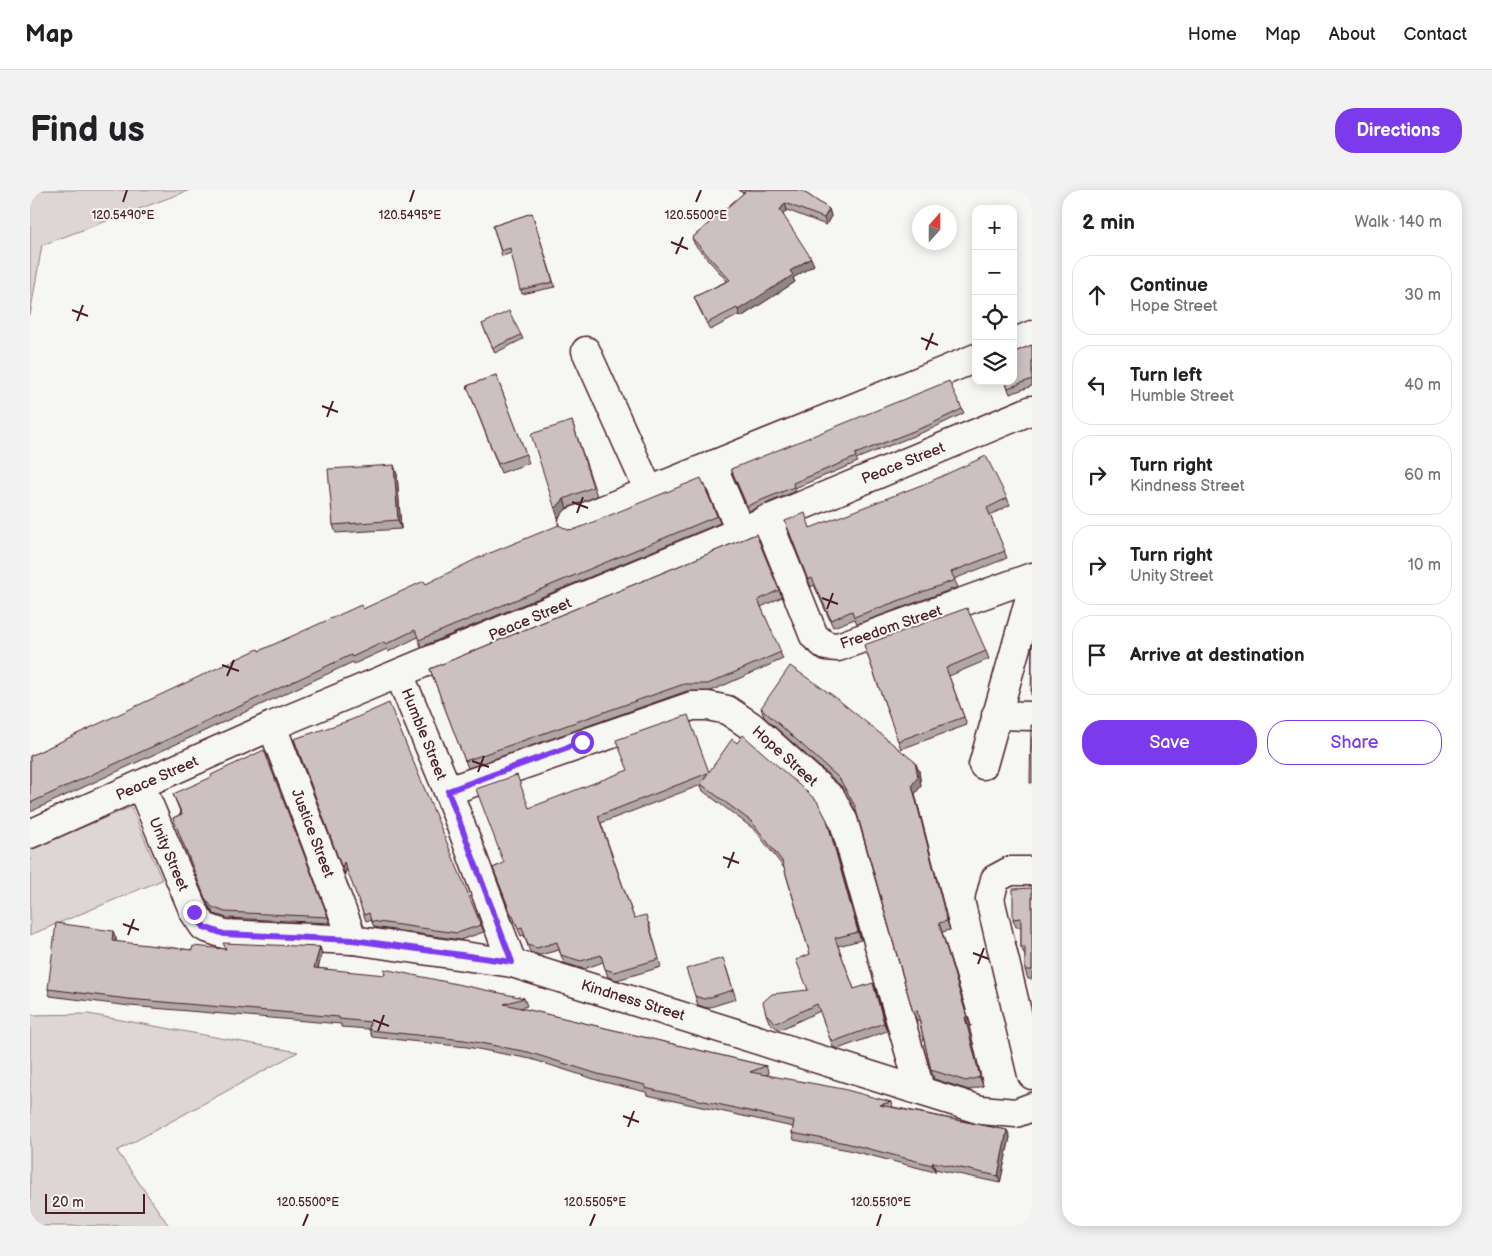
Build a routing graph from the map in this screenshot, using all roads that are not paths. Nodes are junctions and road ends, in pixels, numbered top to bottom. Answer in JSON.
{"nodes":[{"id":1,"x":1032,"y":335,"type":"edge"},
{"id":2,"x":1017,"y":341,"type":"edge"},
{"id":3,"x":586,"y":350,"type":"dead end"},
{"id":4,"x":972,"y":360,"type":"edge"},
{"id":5,"x":1032,"y":410,"type":"edge"},
{"id":6,"x":712,"y":465,"type":"junction"},
{"id":7,"x":649,"y":491,"type":"junction"},
{"id":8,"x":767,"y":519,"type":"junction"},
{"id":9,"x":573,"y":522,"type":"dead end"},
{"id":10,"x":740,"y":530,"type":"junction"},
{"id":11,"x":1032,"y":577,"type":"edge"},
{"id":12,"x":1032,"y":590,"type":"edge"},
{"id":13,"x":399,"y":674,"type":"junction"},
{"id":14,"x":996,"y":715,"type":"junction"},
{"id":15,"x":1032,"y":716,"type":"edge"},
{"id":16,"x":272,"y":726,"type":"junction"},
{"id":17,"x":983,"y":764,"type":"dead end"},
{"id":18,"x":141,"y":786,"type":"junction"},
{"id":19,"x":448,"y":791,"type":"junction"},
{"id":20,"x":30,"y":834,"type":"edge"},
{"id":21,"x":1032,"y":871,"type":"edge"},
{"id":22,"x":224,"y":934,"type":"joint"},
{"id":23,"x":353,"y":940,"type":"junction"},
{"id":24,"x":512,"y":962,"type":"junction"},
{"id":25,"x":1024,"y":1011,"type":"edge"},
{"id":26,"x":1032,"y":1075,"type":"edge"},
{"id":27,"x":920,"y":1089,"type":"junction"},
{"id":28,"x":1024,"y":1110,"type":"edge"}],
"edges":[{"from":1,"to":2,"type":"street"},
{"from":3,"to":7,"type":"street"},
{"from":4,"to":6,"type":"street"},
{"from":5,"to":8,"type":"street","name":"Peace Street"},
{"from":6,"to":7,"type":"street"},
{"from":6,"to":10,"type":"street"},
{"from":7,"to":9,"type":"street"},
{"from":8,"to":10,"type":"street","name":"Peace Street"},
{"from":8,"to":11,"type":"street","name":"Freedom Street"},
{"from":10,"to":13,"type":"street","name":"Peace Street"},
{"from":12,"to":14,"type":"street"},
{"from":13,"to":16,"type":"street","name":"Peace Street"},
{"from":13,"to":19,"type":"street","name":"Humble Street"},
{"from":14,"to":15,"type":"street"},
{"from":14,"to":17,"type":"street"},
{"from":16,"to":18,"type":"street","name":"Peace Street"},
{"from":16,"to":23,"type":"street","name":"Justice Street"},
{"from":18,"to":20,"type":"street","name":"Peace Street"},
{"from":18,"to":22,"type":"street","name":"Unity Street"},
{"from":19,"to":24,"type":"street","name":"Humble Street"},
{"from":19,"to":27,"type":"street","name":"Hope Street"},
{"from":21,"to":25,"type":"street"},
{"from":22,"to":23,"type":"street","name":"Kindness Street"},
{"from":23,"to":24,"type":"street","name":"Kindness Street"},
{"from":24,"to":27,"type":"street","name":"Kindness Street"},
{"from":25,"to":26,"type":"street"},
{"from":27,"to":28,"type":"street","name":"Kindness Street"}]}
